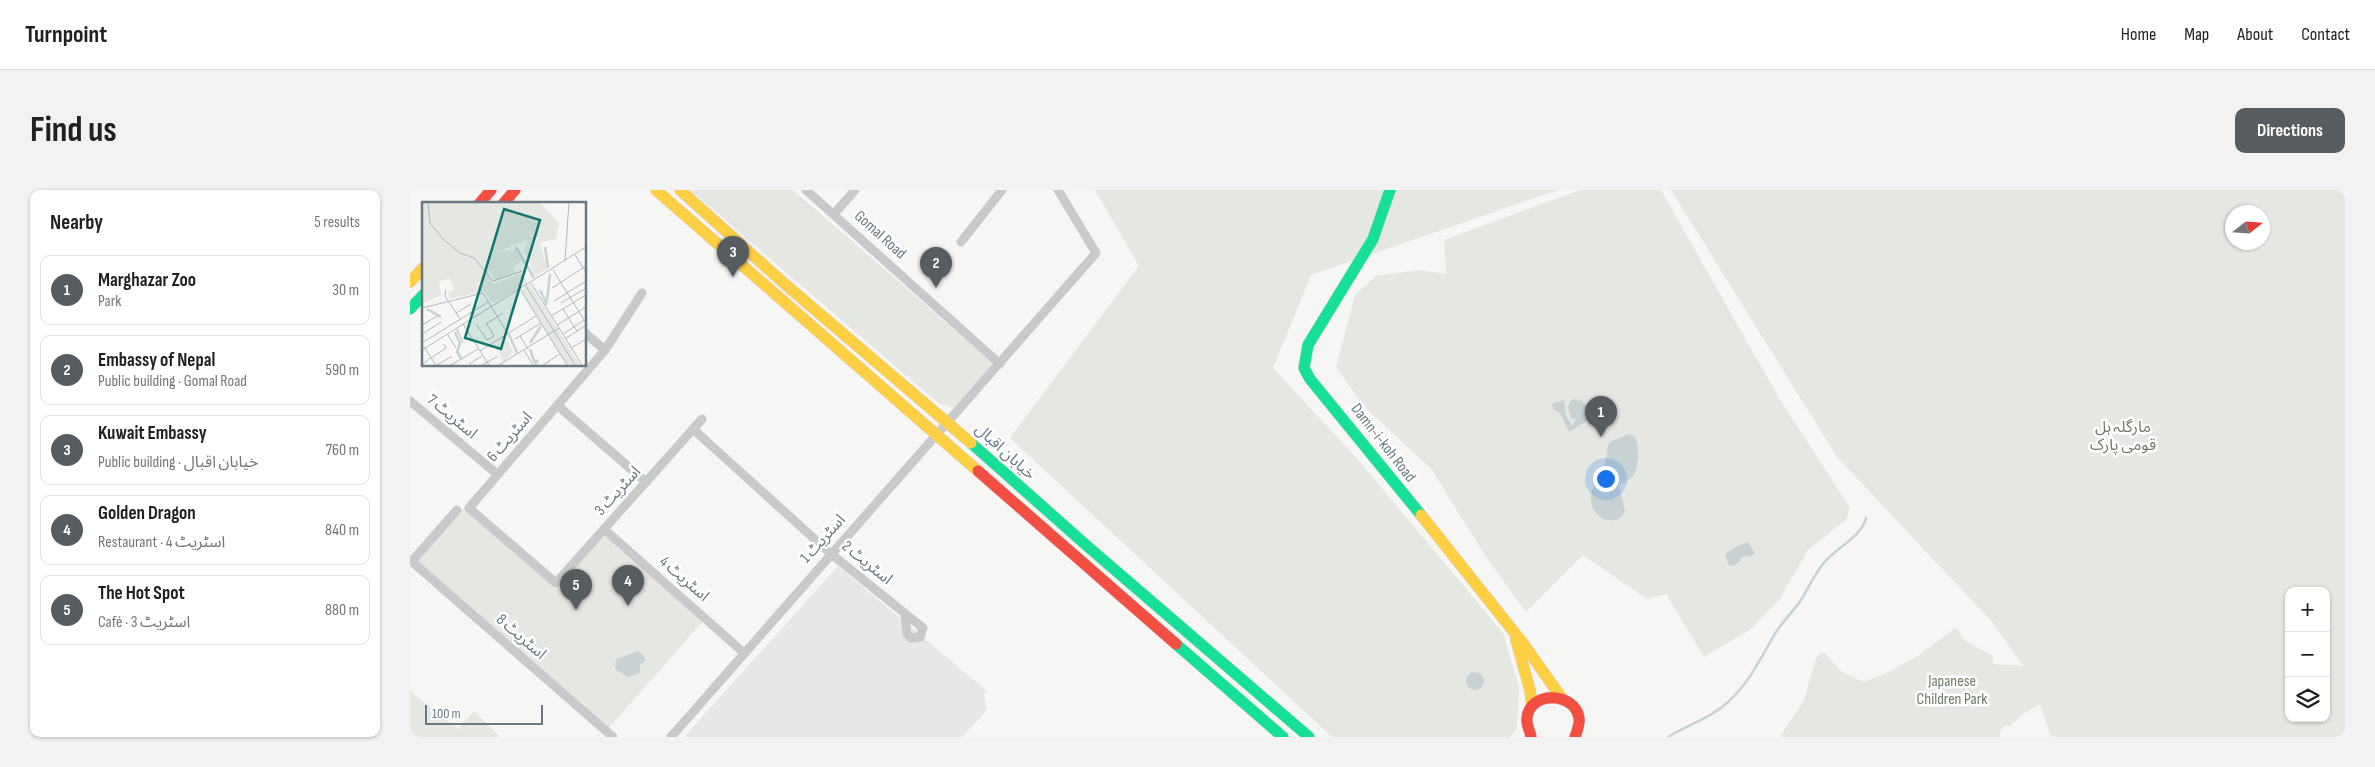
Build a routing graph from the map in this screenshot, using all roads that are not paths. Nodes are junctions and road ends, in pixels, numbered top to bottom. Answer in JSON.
{"nodes":[{"id":1,"x":491,"y":190,"type":"edge"},
{"id":2,"x":515,"y":190,"type":"edge"},
{"id":3,"x":656,"y":190,"type":"edge"},
{"id":4,"x":680,"y":190,"type":"edge"},
{"id":5,"x":806,"y":190,"type":"edge"},
{"id":6,"x":855,"y":190,"type":"edge"},
{"id":7,"x":1002,"y":190,"type":"edge"},
{"id":8,"x":1058,"y":190,"type":"edge"},
{"id":9,"x":1390,"y":190,"type":"edge"},
{"id":10,"x":481,"y":202,"type":"edge"},
{"id":11,"x":505,"y":202,"type":"edge"},
{"id":12,"x":834,"y":214,"type":"junction"},
{"id":13,"x":961,"y":242,"type":"dead end"},
{"id":14,"x":422,"y":269,"type":"edge"},
{"id":15,"x":410,"y":282,"type":"edge"},
{"id":16,"x":642,"y":293,"type":"dead end"},
{"id":17,"x":422,"y":296,"type":"edge"},
{"id":18,"x":410,"y":309,"type":"edge"},
{"id":19,"x":586,"y":334,"type":"edge"},
{"id":20,"x":604,"y":350,"type":"junction"},
{"id":21,"x":1000,"y":364,"type":"junction"},
{"id":22,"x":410,"y":401,"type":"edge"},
{"id":23,"x":557,"y":405,"type":"junction"},
{"id":24,"x":702,"y":419,"type":"dead end"},
{"id":25,"x":948,"y":423,"type":"junction"},
{"id":26,"x":693,"y":429,"type":"junction"},
{"id":27,"x":936,"y":436,"type":"junction"},
{"id":28,"x":497,"y":474,"type":"junction"},
{"id":29,"x":646,"y":482,"type":"junction"},
{"id":30,"x":457,"y":510,"type":"dead end"},
{"id":31,"x":604,"y":529,"type":"junction"},
{"id":32,"x":830,"y":553,"type":"junction"},
{"id":33,"x":411,"y":560,"type":"edge"},
{"id":34,"x":556,"y":583,"type":"joint"},
{"id":35,"x":905,"y":614,"type":"dead end"},
{"id":36,"x":1514,"y":633,"type":"junction"},
{"id":37,"x":744,"y":653,"type":"junction"},
{"id":38,"x":1561,"y":697,"type":"junction"},
{"id":39,"x":1532,"y":706,"type":"junction"},
{"id":40,"x":614,"y":737,"type":"edge"},
{"id":41,"x":671,"y":737,"type":"edge"},
{"id":42,"x":1283,"y":737,"type":"edge"},
{"id":43,"x":1309,"y":737,"type":"edge"},
{"id":44,"x":1531,"y":737,"type":"edge"},
{"id":45,"x":1575,"y":737,"type":"edge"}],
"edges":[{"from":1,"to":10,"type":"main road"},
{"from":2,"to":11,"type":"main road"},
{"from":3,"to":27,"type":"main road","name":"خیابان اقبال"},
{"from":4,"to":25,"type":"main road","name":"خیابان اقبال"},
{"from":5,"to":12,"type":"street","name":"Gomal Road"},
{"from":6,"to":12,"type":"street"},
{"from":7,"to":13,"type":"street"},
{"from":8,"to":21,"type":"street","name":"اسٹریٹ 1"},
{"from":9,"to":36,"type":"main road","name":"Damn-i-koh Road"},
{"from":12,"to":21,"type":"street","name":"Gomal Road"},
{"from":14,"to":15,"type":"main road"},
{"from":16,"to":20,"type":"street","name":"اسٹریٹ 6"},
{"from":17,"to":18,"type":"main road"},
{"from":19,"to":20,"type":"street"},
{"from":20,"to":23,"type":"street","name":"اسٹریٹ 6"},
{"from":21,"to":25,"type":"street","name":"اسٹریٹ 1"},
{"from":22,"to":28,"type":"street","name":"اسٹریٹ 7"},
{"from":23,"to":28,"type":"street","name":"اسٹریٹ 6"},
{"from":23,"to":29,"type":"street"},
{"from":24,"to":26,"type":"street","name":"اسٹریٹ 3"},
{"from":25,"to":27,"type":"street","name":"اسٹریٹ 1"},
{"from":25,"to":43,"type":"main road","name":"خیابان اقبال"},
{"from":26,"to":29,"type":"street","name":"اسٹریٹ 3"},
{"from":26,"to":32,"type":"street","name":"اسٹریٹ 2"},
{"from":27,"to":32,"type":"street","name":"اسٹریٹ 1"},
{"from":27,"to":42,"type":"main road","name":"خیابان اقبال"},
{"from":28,"to":34,"type":"street","name":"اسٹریٹ 6"},
{"from":29,"to":31,"type":"street","name":"اسٹریٹ 3"},
{"from":30,"to":33,"type":"street"},
{"from":31,"to":34,"type":"street","name":"اسٹریٹ 3"},
{"from":31,"to":37,"type":"street","name":"اسٹریٹ 4"},
{"from":32,"to":35,"type":"street","name":"اسٹریٹ 2"},
{"from":32,"to":37,"type":"street","name":"اسٹریٹ 1"},
{"from":33,"to":40,"type":"street","name":"اسٹریٹ 8"},
{"from":36,"to":38,"type":"main road","name":"Damn-i-koh Road"},
{"from":36,"to":39,"type":"main road"},
{"from":37,"to":41,"type":"street","name":"اسٹریٹ 1"},
{"from":38,"to":39,"type":"main road"},
{"from":38,"to":45,"type":"main road","name":"Damn-i-koh Road"},
{"from":39,"to":44,"type":"main road"}]}
